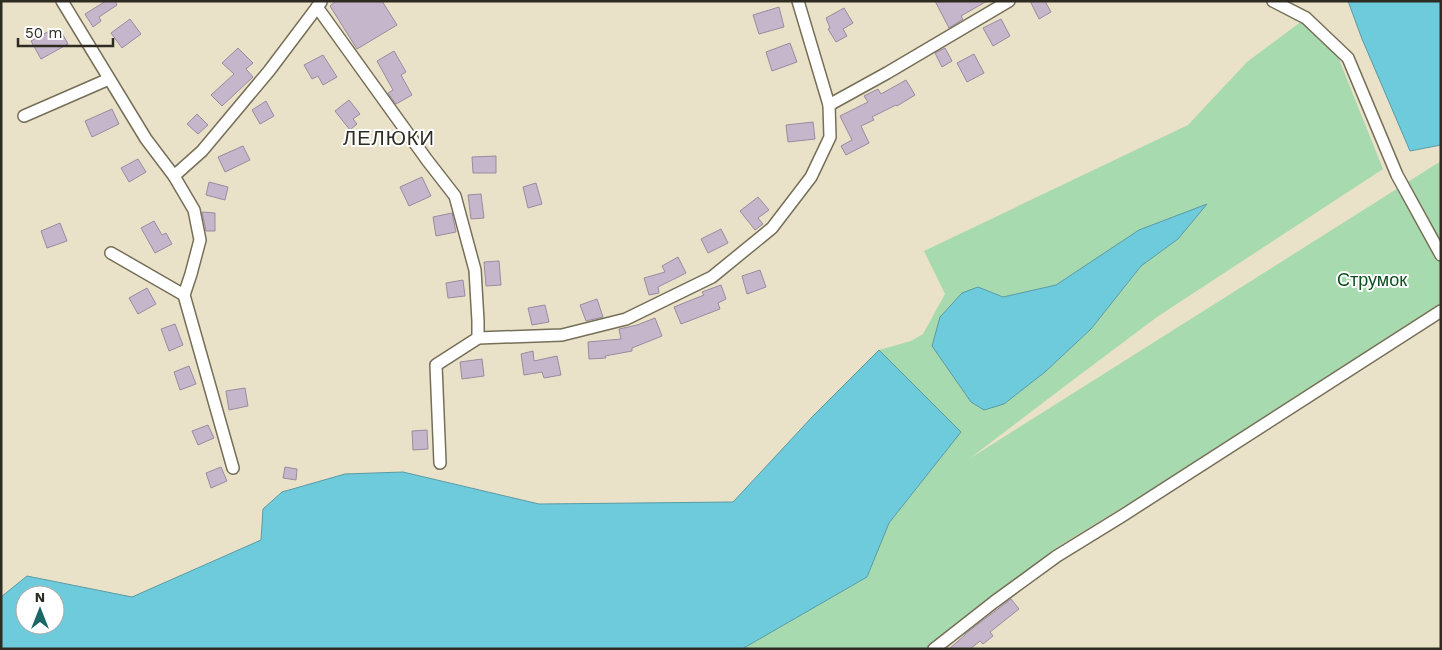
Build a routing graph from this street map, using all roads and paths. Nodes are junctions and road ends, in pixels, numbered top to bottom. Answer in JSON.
{"nodes":[{"id":1,"x":62,"y":1,"type":"edge"},
{"id":2,"x":798,"y":1,"type":"edge"},
{"id":3,"x":1010,"y":1,"type":"edge"},
{"id":4,"x":1273,"y":1,"type":"edge"},
{"id":5,"x":319,"y":4,"type":"edge"},
{"id":6,"x":109,"y":79,"type":"junction"},
{"id":7,"x":828,"y":105,"type":"junction"},
{"id":8,"x":24,"y":116,"type":"dead end"},
{"id":9,"x":174,"y":176,"type":"junction"},
{"id":10,"x":111,"y":253,"type":"dead end"},
{"id":11,"x":1441,"y":255,"type":"edge"},
{"id":12,"x":184,"y":295,"type":"junction"},
{"id":13,"x":1441,"y":311,"type":"edge"},
{"id":14,"x":478,"y":338,"type":"junction"},
{"id":15,"x":440,"y":463,"type":"dead end"},
{"id":16,"x":233,"y":468,"type":"dead end"},
{"id":17,"x":934,"y":649,"type":"edge"}],
"edges":[{"from":1,"to":6,"type":"street"},
{"from":2,"to":7,"type":"street"},
{"from":3,"to":7,"type":"street"},
{"from":4,"to":11,"type":"street"},
{"from":5,"to":9,"type":"street"},
{"from":5,"to":14,"type":"street"},
{"from":6,"to":8,"type":"street"},
{"from":6,"to":9,"type":"street"},
{"from":7,"to":14,"type":"street"},
{"from":9,"to":12,"type":"street"},
{"from":10,"to":12,"type":"street"},
{"from":12,"to":16,"type":"street"},
{"from":13,"to":17,"type":"street"},
{"from":14,"to":15,"type":"street"}]}
